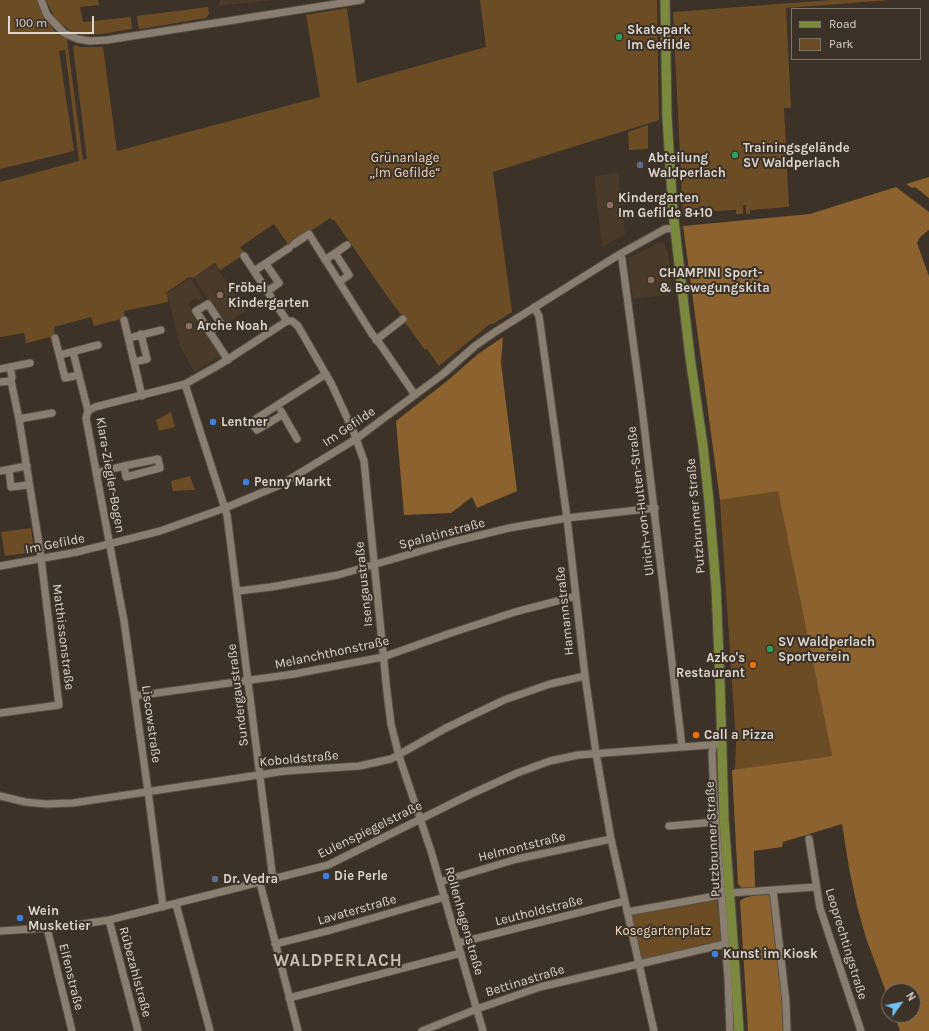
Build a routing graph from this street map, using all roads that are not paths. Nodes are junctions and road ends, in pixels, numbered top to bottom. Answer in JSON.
{"nodes":[{"id":1,"x":41,"y":0,"type":"edge"},
{"id":2,"x":361,"y":0,"type":"edge"},
{"id":3,"x":665,"y":0,"type":"edge"},
{"id":4,"x":674,"y":228,"type":"junction"},
{"id":5,"x":347,"y":245,"type":"dead end"},
{"id":6,"x":335,"y":254,"type":"junction"},
{"id":7,"x":620,"y":254,"type":"junction"},
{"id":8,"x":244,"y":256,"type":"dead end"},
{"id":9,"x":325,"y":260,"type":"junction"},
{"id":10,"x":266,"y":264,"type":"junction"},
{"id":11,"x":254,"y":272,"type":"junction"},
{"id":12,"x":339,"y":282,"type":"junction"},
{"id":13,"x":268,"y":291,"type":"junction"},
{"id":14,"x":534,"y":307,"type":"junction"},
{"id":15,"x":403,"y":319,"type":"dead end"},
{"id":16,"x":124,"y":320,"type":"dead end"},
{"id":17,"x":287,"y":321,"type":"junction"},
{"id":18,"x":161,"y":330,"type":"dead end"},
{"id":19,"x":209,"y":332,"type":"dead end"},
{"id":20,"x":141,"y":334,"type":"junction"},
{"id":21,"x":55,"y":338,"type":"dead end"},
{"id":22,"x":129,"y":338,"type":"junction"},
{"id":23,"x":376,"y":340,"type":"junction"},
{"id":24,"x":98,"y":345,"type":"dead end"},
{"id":25,"x":73,"y":352,"type":"junction"},
{"id":26,"x":60,"y":355,"type":"junction"},
{"id":27,"x":228,"y":360,"type":"junction"},
{"id":28,"x":134,"y":362,"type":"junction"},
{"id":29,"x":30,"y":363,"type":"dead end"},
{"id":30,"x":10,"y":368,"type":"junction"},
{"id":31,"x":0,"y":370,"type":"edge"},
{"id":32,"x":326,"y":374,"type":"junction"},
{"id":33,"x":79,"y":375,"type":"junction"},
{"id":34,"x":11,"y":381,"type":"junction"},
{"id":35,"x":0,"y":382,"type":"edge"},
{"id":36,"x":185,"y":384,"type":"junction"},
{"id":37,"x":416,"y":395,"type":"junction"},
{"id":38,"x":142,"y":396,"type":"junction"},
{"id":39,"x":278,"y":406,"type":"junction"},
{"id":40,"x":88,"y":411,"type":"junction"},
{"id":41,"x":52,"y":413,"type":"dead end"},
{"id":42,"x":282,"y":415,"type":"junction"},
{"id":43,"x":19,"y":419,"type":"junction"},
{"id":44,"x":297,"y":439,"type":"dead end"},
{"id":45,"x":356,"y":439,"type":"junction"},
{"id":46,"x":27,"y":466,"type":"junction"},
{"id":47,"x":124,"y":466,"type":"junction"},
{"id":48,"x":9,"y":470,"type":"junction"},
{"id":49,"x":0,"y":471,"type":"edge"},
{"id":50,"x":96,"y":473,"type":"junction"},
{"id":51,"x":29,"y":485,"type":"junction"},
{"id":52,"x":225,"y":508,"type":"junction"},
{"id":53,"x":655,"y":508,"type":"junction"},
{"id":54,"x":568,"y":518,"type":"junction"},
{"id":55,"x":110,"y":544,"type":"junction"},
{"id":56,"x":41,"y":559,"type":"junction"},
{"id":57,"x":374,"y":565,"type":"junction"},
{"id":58,"x":0,"y":566,"type":"edge"},
{"id":59,"x":238,"y":591,"type":"junction"},
{"id":60,"x":576,"y":596,"type":"junction"},
{"id":61,"x":383,"y":657,"type":"junction"},
{"id":62,"x":584,"y":676,"type":"junction"},
{"id":63,"x":249,"y":681,"type":"junction"},
{"id":64,"x":135,"y":696,"type":"junction"},
{"id":65,"x":0,"y":713,"type":"edge"},
{"id":66,"x":718,"y":744,"type":"junction"},
{"id":67,"x":682,"y":747,"type":"junction"},
{"id":68,"x":596,"y":753,"type":"junction"},
{"id":69,"x":399,"y":756,"type":"junction"},
{"id":70,"x":260,"y":775,"type":"junction"},
{"id":71,"x":148,"y":791,"type":"junction"},
{"id":72,"x":0,"y":796,"type":"edge"},
{"id":73,"x":421,"y":819,"type":"junction"},
{"id":74,"x":715,"y":822,"type":"junction"},
{"id":75,"x":669,"y":826,"type":"dead end"},
{"id":76,"x":611,"y":839,"type":"junction"},
{"id":77,"x":809,"y":840,"type":"dead end"},
{"id":78,"x":273,"y":880,"type":"junction"},
{"id":79,"x":440,"y":882,"type":"junction"},
{"id":80,"x":260,"y":883,"type":"junction"},
{"id":81,"x":816,"y":887,"type":"junction"},
{"id":82,"x":773,"y":890,"type":"junction"},
{"id":83,"x":725,"y":894,"type":"junction"},
{"id":84,"x":445,"y":897,"type":"junction"},
{"id":85,"x":625,"y":901,"type":"junction"},
{"id":86,"x":176,"y":904,"type":"junction"},
{"id":87,"x":163,"y":907,"type":"junction"},
{"id":88,"x":627,"y":912,"type":"junction"},
{"id":89,"x":109,"y":920,"type":"junction"},
{"id":90,"x":47,"y":928,"type":"junction"},
{"id":91,"x":0,"y":931,"type":"edge"},
{"id":92,"x":275,"y":944,"type":"junction"},
{"id":93,"x":458,"y":944,"type":"junction"},
{"id":94,"x":724,"y":944,"type":"junction"},
{"id":95,"x":461,"y":953,"type":"junction"},
{"id":96,"x":638,"y":963,"type":"junction"},
{"id":97,"x":289,"y":998,"type":"junction"},
{"id":98,"x":477,"y":1009,"type":"junction"},
{"id":99,"x":72,"y":1031,"type":"edge"},
{"id":100,"x":138,"y":1031,"type":"edge"},
{"id":101,"x":210,"y":1031,"type":"edge"},
{"id":102,"x":298,"y":1031,"type":"edge"},
{"id":103,"x":422,"y":1031,"type":"edge"},
{"id":104,"x":483,"y":1031,"type":"edge"},
{"id":105,"x":654,"y":1031,"type":"edge"},
{"id":106,"x":730,"y":1031,"type":"edge"},
{"id":107,"x":738,"y":1031,"type":"edge"},
{"id":108,"x":787,"y":1031,"type":"edge"},
{"id":109,"x":861,"y":1031,"type":"edge"}],
"edges":[{"from":1,"to":2,"type":"street"},
{"from":3,"to":4,"type":"main road","name":"Putzbrunner Straße"},
{"from":4,"to":7,"type":"street","name":"Im Gefilde"},
{"from":4,"to":66,"type":"main road","name":"Putzbrunner Straße"},
{"from":5,"to":6,"type":"street"},
{"from":6,"to":9,"type":"street"},
{"from":6,"to":12,"type":"street"},
{"from":7,"to":14,"type":"street","name":"Im Gefilde"},
{"from":7,"to":53,"type":"street","name":"Ulrich-von-Hutten-Straße"},
{"from":8,"to":11,"type":"street"},
{"from":9,"to":10,"type":"street"},
{"from":9,"to":12,"type":"street"},
{"from":10,"to":11,"type":"street"},
{"from":10,"to":13,"type":"street"},
{"from":11,"to":13,"type":"street"},
{"from":12,"to":23,"type":"street"},
{"from":13,"to":17,"type":"street"},
{"from":14,"to":37,"type":"street","name":"Im Gefilde"},
{"from":14,"to":54,"type":"street","name":"Hamannstraße"},
{"from":15,"to":23,"type":"street"},
{"from":16,"to":22,"type":"street"},
{"from":17,"to":27,"type":"street","name":"Klara-Ziegler-Bogen"},
{"from":17,"to":32,"type":"street"},
{"from":18,"to":20,"type":"street"},
{"from":19,"to":27,"type":"street"},
{"from":20,"to":22,"type":"street"},
{"from":20,"to":28,"type":"street"},
{"from":21,"to":26,"type":"street"},
{"from":22,"to":28,"type":"street"},
{"from":23,"to":37,"type":"street"},
{"from":24,"to":25,"type":"street"},
{"from":25,"to":26,"type":"street"},
{"from":25,"to":33,"type":"street","name":"Klara-Ziegler-Bogen"},
{"from":26,"to":33,"type":"street"},
{"from":27,"to":36,"type":"street","name":"Klara-Ziegler-Bogen"},
{"from":28,"to":38,"type":"street"},
{"from":29,"to":30,"type":"street"},
{"from":30,"to":31,"type":"street"},
{"from":30,"to":34,"type":"street"},
{"from":32,"to":39,"type":"street"},
{"from":32,"to":45,"type":"street","name":"Isengaustraße"},
{"from":33,"to":40,"type":"street","name":"Klara-Ziegler-Bogen"},
{"from":34,"to":35,"type":"street"},
{"from":34,"to":43,"type":"street"},
{"from":36,"to":38,"type":"street","name":"Klara-Ziegler-Bogen"},
{"from":36,"to":52,"type":"street","name":"Sundergaustraße"},
{"from":37,"to":45,"type":"street","name":"Im Gefilde"},
{"from":38,"to":40,"type":"street","name":"Klara-Ziegler-Bogen"},
{"from":39,"to":42,"type":"street"},
{"from":39,"to":42,"type":"street"},
{"from":40,"to":50,"type":"street","name":"Klara-Ziegler-Bogen"},
{"from":41,"to":43,"type":"street"},
{"from":42,"to":44,"type":"street"},
{"from":43,"to":46,"type":"street"},
{"from":45,"to":52,"type":"street","name":"Im Gefilde"},
{"from":45,"to":57,"type":"street","name":"Isengaustraße"},
{"from":46,"to":48,"type":"street"},
{"from":46,"to":51,"type":"street"},
{"from":47,"to":47,"type":"street"},
{"from":47,"to":50,"type":"street"},
{"from":48,"to":49,"type":"street"},
{"from":48,"to":51,"type":"street"},
{"from":50,"to":55,"type":"street","name":"Klara-Ziegler-Bogen"},
{"from":51,"to":56,"type":"street"},
{"from":52,"to":55,"type":"street","name":"Im Gefilde"},
{"from":52,"to":59,"type":"street","name":"Sundergaustraße"},
{"from":53,"to":54,"type":"street","name":"Spalatinstraße"},
{"from":53,"to":67,"type":"street","name":"Ulrich-von-Hutten-Straße"},
{"from":54,"to":57,"type":"street","name":"Spalatinstraße"},
{"from":54,"to":60,"type":"street","name":"Hamannstraße"},
{"from":55,"to":56,"type":"street","name":"Im Gefilde"},
{"from":55,"to":64,"type":"street","name":"Liscowstraße"},
{"from":56,"to":58,"type":"street","name":"Im Gefilde"},
{"from":56,"to":65,"type":"street","name":"Matthissonstraße"},
{"from":57,"to":59,"type":"street","name":"Spalatinstraße"},
{"from":57,"to":61,"type":"street","name":"Isengaustraße"},
{"from":59,"to":63,"type":"street","name":"Sundergaustraße"},
{"from":60,"to":61,"type":"street","name":"Melanchthonstraße"},
{"from":60,"to":62,"type":"street","name":"Hamannstraße"},
{"from":61,"to":63,"type":"street","name":"Melanchthonstraße"},
{"from":61,"to":69,"type":"street","name":"Isengaustraße"},
{"from":62,"to":68,"type":"street","name":"Hamannstraße"},
{"from":62,"to":69,"type":"street","name":"Koboldstraße"},
{"from":63,"to":64,"type":"street","name":"Melanchthonstraße"},
{"from":63,"to":70,"type":"street","name":"Sundergaustraße"},
{"from":64,"to":71,"type":"street","name":"Liscowstraße"},
{"from":66,"to":67,"type":"street","name":"Eulenspiegelstraße"},
{"from":66,"to":74,"type":"street","name":"Putzbrunner Straße"},
{"from":66,"to":83,"type":"main road","name":"Putzbrunner Straße"},
{"from":67,"to":68,"type":"street","name":"Eulenspiegelstraße"},
{"from":68,"to":73,"type":"street","name":"Eulenspiegelstraße"},
{"from":68,"to":76,"type":"street","name":"Hamannstraße"},
{"from":69,"to":70,"type":"street","name":"Koboldstraße"},
{"from":69,"to":73,"type":"street","name":"Isengaustraße"},
{"from":70,"to":71,"type":"street","name":"Koboldstraße"},
{"from":70,"to":78,"type":"street","name":"Sundergaustraße"},
{"from":71,"to":72,"type":"street","name":"Koboldstraße"},
{"from":71,"to":87,"type":"street","name":"Liscowstraße"},
{"from":73,"to":78,"type":"street","name":"Eulenspiegelstraße"},
{"from":73,"to":79,"type":"street","name":"Rollenhagenstraße"},
{"from":74,"to":75,"type":"street"},
{"from":74,"to":83,"type":"street","name":"Putzbrunner Straße"},
{"from":76,"to":79,"type":"street","name":"Helmontstraße"},
{"from":76,"to":85,"type":"street","name":"Hamannstraße"},
{"from":77,"to":81,"type":"street","name":"Leoprechtingstraße"},
{"from":78,"to":80,"type":"street","name":"Eulenspiegelstraße"},
{"from":79,"to":84,"type":"street","name":"Rollenhagenstraße"},
{"from":80,"to":86,"type":"street","name":"Eulenspiegelstraße"},
{"from":80,"to":92,"type":"street"},
{"from":81,"to":82,"type":"street"},
{"from":81,"to":109,"type":"street","name":"Leoprechtingstraße"},
{"from":82,"to":83,"type":"street"},
{"from":82,"to":108,"type":"street"},
{"from":83,"to":88,"type":"street"},
{"from":83,"to":94,"type":"street","name":"Putzbrunner Straße"},
{"from":83,"to":107,"type":"main road","name":"Putzbrunner Straße"},
{"from":84,"to":92,"type":"street","name":"Lavaterstraße"},
{"from":84,"to":93,"type":"street","name":"Rollenhagenstraße"},
{"from":85,"to":88,"type":"street","name":"Hamannstraße"},
{"from":85,"to":93,"type":"street","name":"Leutholdstraße"},
{"from":86,"to":87,"type":"street","name":"Eulenspiegelstraße"},
{"from":86,"to":101,"type":"street"},
{"from":87,"to":89,"type":"street","name":"Eulenspiegelstraße"},
{"from":88,"to":96,"type":"street"},
{"from":89,"to":90,"type":"street","name":"Eulenspiegelstraße"},
{"from":89,"to":100,"type":"street","name":"Rübezahlstraße"},
{"from":90,"to":91,"type":"street","name":"Eulenspiegelstraße"},
{"from":90,"to":99,"type":"street","name":"Elfenstraße"},
{"from":92,"to":97,"type":"street"},
{"from":93,"to":95,"type":"street","name":"Rollenhagenstraße"},
{"from":94,"to":96,"type":"street"},
{"from":94,"to":106,"type":"street","name":"Putzbrunner Straße"},
{"from":95,"to":97,"type":"street"},
{"from":95,"to":98,"type":"street","name":"Rollenhagenstraße"},
{"from":96,"to":98,"type":"street","name":"Bettinastraße"},
{"from":96,"to":105,"type":"street"},
{"from":97,"to":102,"type":"street"},
{"from":98,"to":103,"type":"street","name":"Bettinastraße"},
{"from":98,"to":104,"type":"street","name":"Rollenhagenstraße"}]}
